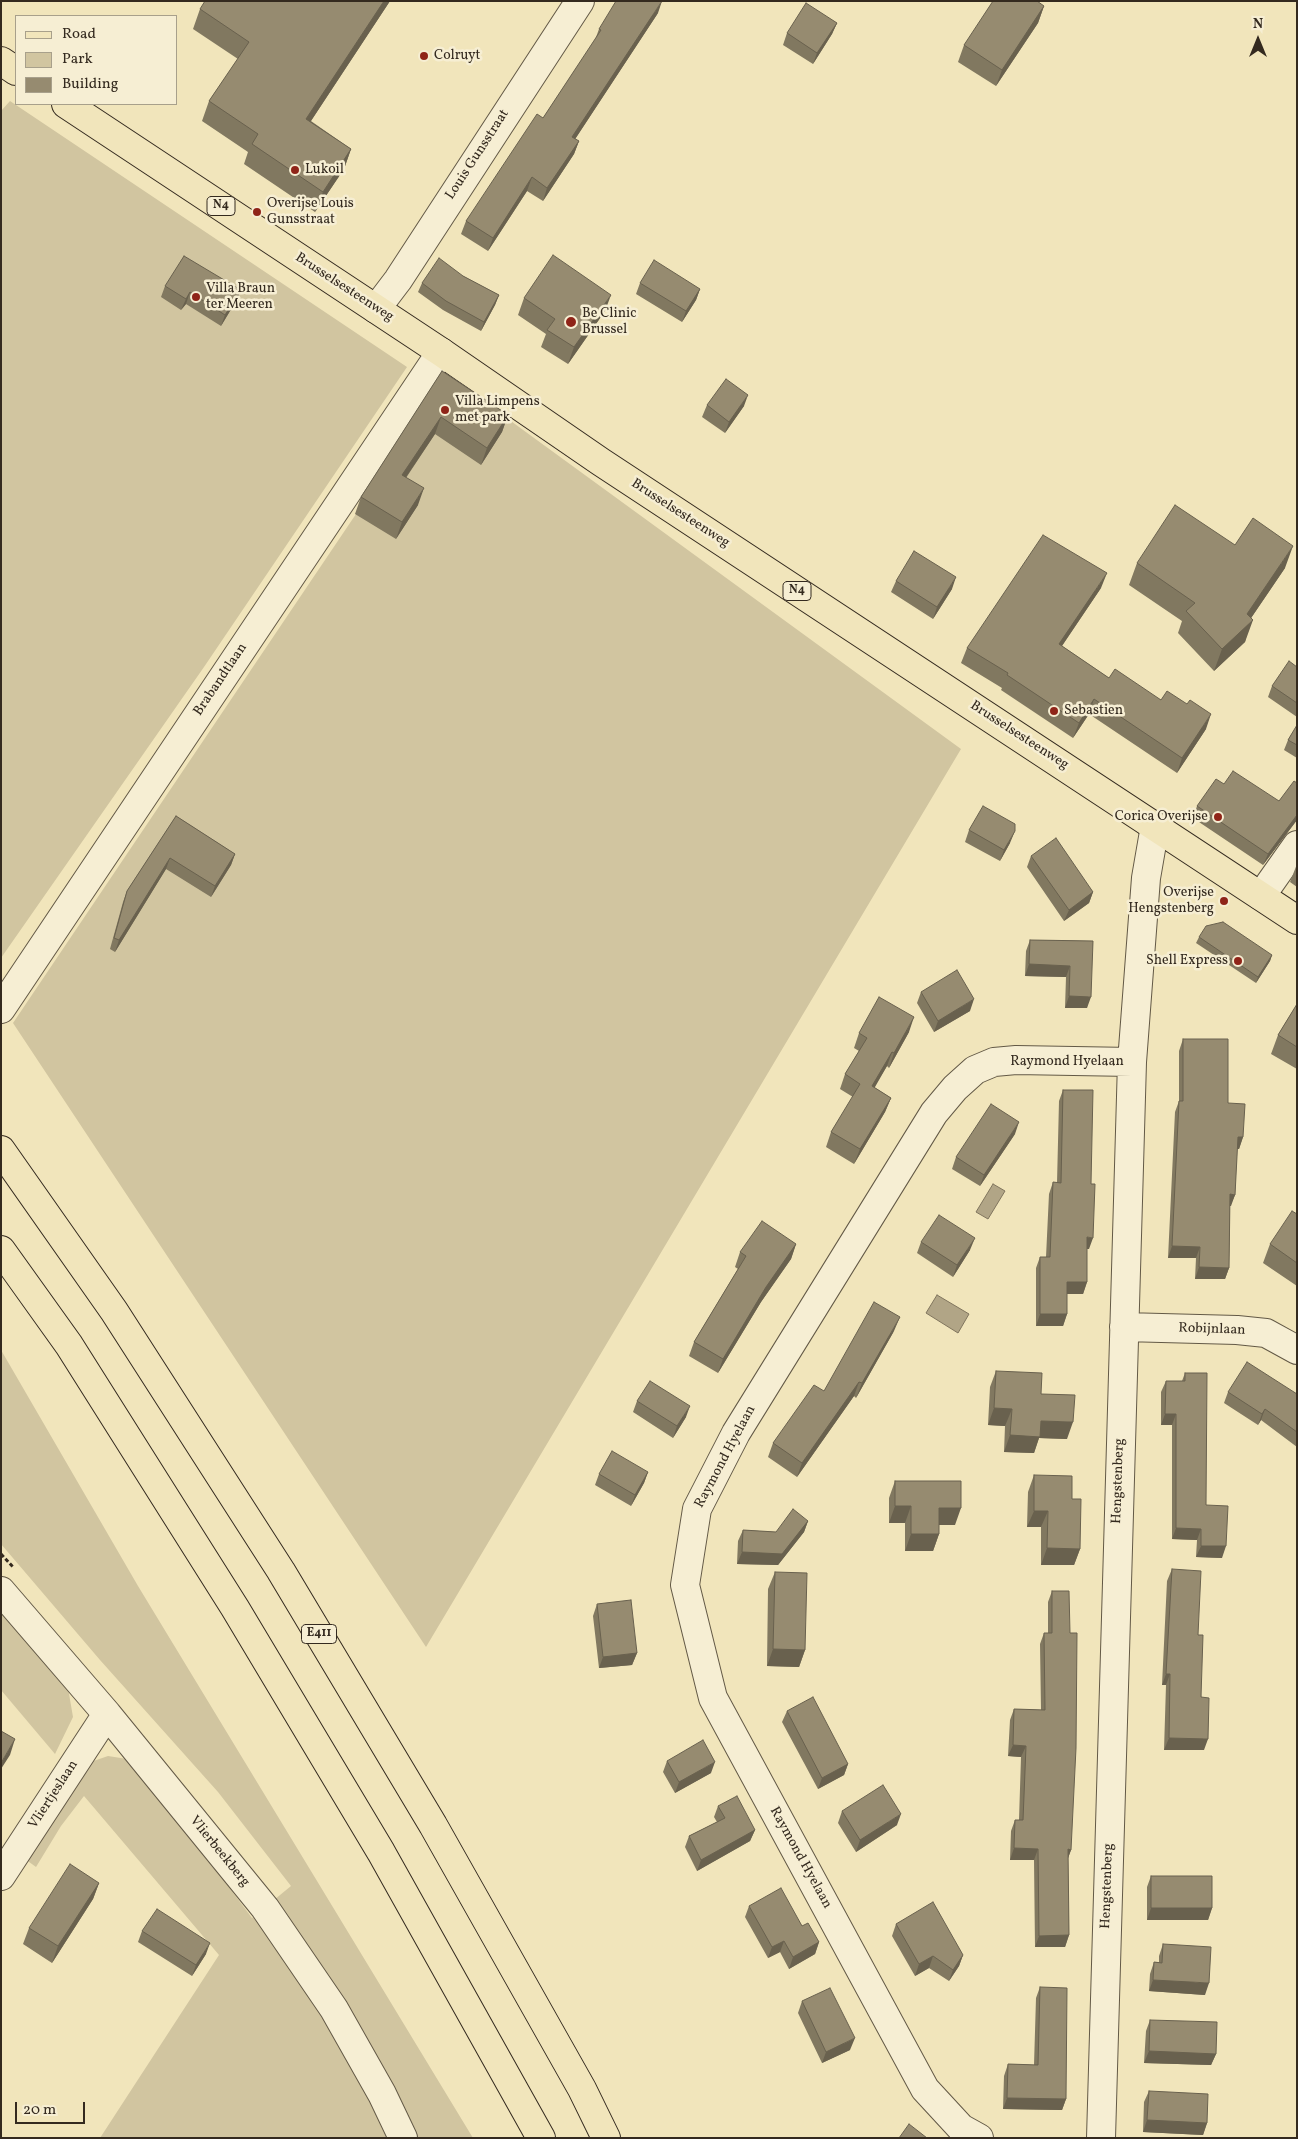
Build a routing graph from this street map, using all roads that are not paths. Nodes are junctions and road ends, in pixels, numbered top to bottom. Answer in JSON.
{"nodes":[{"id":1,"x":580,"y":1,"type":"edge"},
{"id":2,"x":1,"y":61,"type":"edge"},
{"id":3,"x":15,"y":70,"type":"edge"},
{"id":4,"x":68,"y":105,"type":"edge"},
{"id":5,"x":376,"y":309,"type":"junction"},
{"id":6,"x":442,"y":352,"type":"junction"},
{"id":7,"x":1155,"y":826,"type":"junction"},
{"id":8,"x":1297,"y":845,"type":"edge"},
{"id":9,"x":1260,"y":896,"type":"junction"},
{"id":10,"x":1297,"y":920,"type":"edge"},
{"id":11,"x":3,"y":1006,"type":"edge"},
{"id":12,"x":1132,"y":1062,"type":"junction"},
{"id":13,"x":1,"y":1150,"type":"edge"},
{"id":14,"x":1,"y":1250,"type":"edge"},
{"id":15,"x":1124,"y":1327,"type":"junction"},
{"id":16,"x":1297,"y":1350,"type":"edge"},
{"id":17,"x":1,"y":1591,"type":"edge"},
{"id":18,"x":107,"y":1714,"type":"junction"},
{"id":19,"x":1,"y":1876,"type":"edge"},
{"id":20,"x":402,"y":2138,"type":"edge"},
{"id":21,"x":540,"y":2138,"type":"edge"},
{"id":22,"x":606,"y":2138,"type":"edge"},
{"id":23,"x":979,"y":2138,"type":"edge"},
{"id":24,"x":1101,"y":2138,"type":"edge"}],
"edges":[{"from":1,"to":5,"type":"street","name":"Louis Gunsstraat"},
{"from":2,"to":3,"type":"main road"},
{"from":4,"to":5,"type":"main road","name":"Brusselsesteenweg","number":"N4"},
{"from":5,"to":6,"type":"main road","name":"Brusselsesteenweg","number":"N4"},
{"from":6,"to":7,"type":"main road","name":"Brusselsesteenweg","number":"N4"},
{"from":6,"to":11,"type":"street","name":"Brabandtlaan"},
{"from":7,"to":9,"type":"main road","name":"Brusselsesteenweg","number":"N4"},
{"from":7,"to":12,"type":"street","name":"Hengstenberg"},
{"from":8,"to":9,"type":"street"},
{"from":9,"to":10,"type":"main road","name":"Brusselsesteenweg","number":"N4"},
{"from":12,"to":15,"type":"street","name":"Hengstenberg"},
{"from":12,"to":23,"type":"street","name":"Raymond Hyelaan"},
{"from":13,"to":22,"type":"main road","number":"E411"},
{"from":14,"to":21,"type":"main road"},
{"from":15,"to":16,"type":"street","name":"Robijnlaan"},
{"from":15,"to":24,"type":"street","name":"Hengstenberg"},
{"from":17,"to":18,"type":"street","name":"Vlierbeekberg"},
{"from":18,"to":19,"type":"street","name":"Vliertjeslaan"},
{"from":18,"to":20,"type":"street","name":"Vlierbeekberg"}]}
